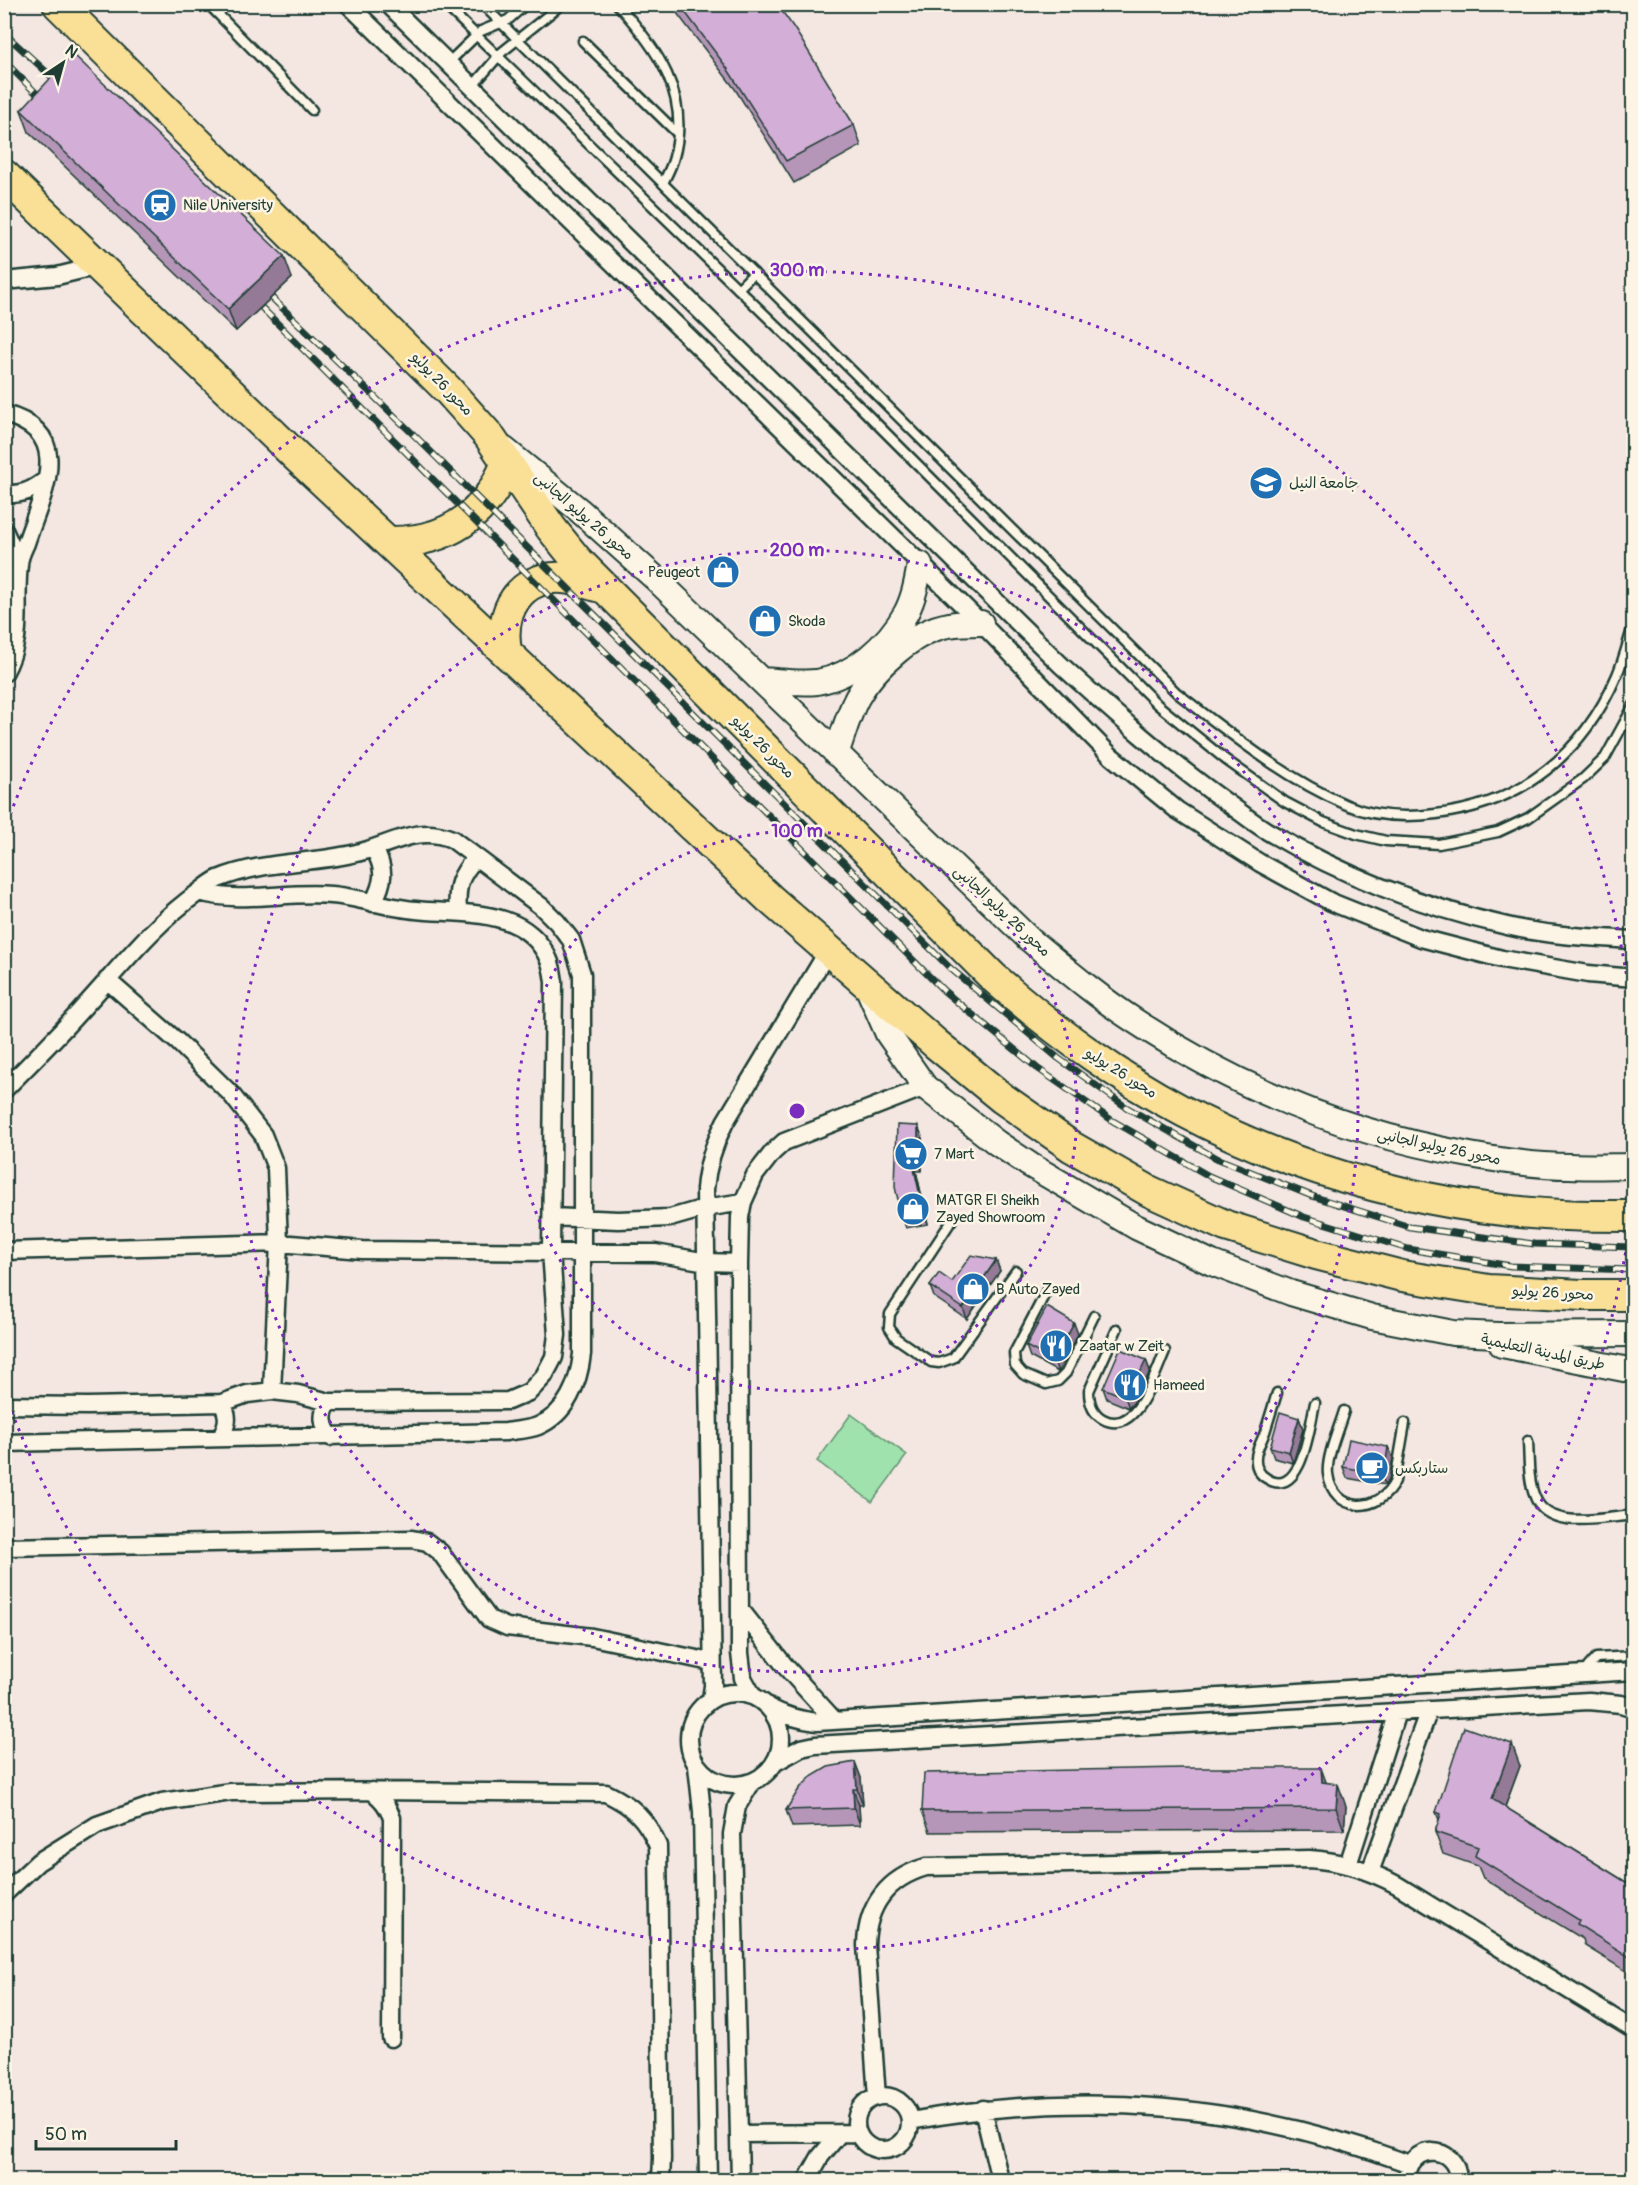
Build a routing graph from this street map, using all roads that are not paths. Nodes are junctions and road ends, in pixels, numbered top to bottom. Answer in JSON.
{"nodes":[{"id":1,"x":58,"y":4,"type":"edge"},
{"id":2,"x":212,"y":4,"type":"edge"},
{"id":3,"x":348,"y":4,"type":"edge"},
{"id":4,"x":388,"y":4,"type":"edge"},
{"id":5,"x":444,"y":4,"type":"edge"},
{"id":6,"x":482,"y":4,"type":"edge"},
{"id":7,"x":526,"y":4,"type":"edge"},
{"id":8,"x":562,"y":4,"type":"edge"},
{"id":9,"x":617,"y":4,"type":"edge"},
{"id":10,"x":502,"y":24,"type":"junction"},
{"id":11,"x":475,"y":36,"type":"junction"},
{"id":12,"x":519,"y":40,"type":"junction"},
{"id":13,"x":583,"y":41,"type":"dead end"},
{"id":14,"x":497,"y":57,"type":"junction"},
{"id":15,"x":447,"y":64,"type":"junction"},
{"id":16,"x":428,"y":82,"type":"junction"},
{"id":17,"x":471,"y":88,"type":"junction"},
{"id":18,"x":452,"y":106,"type":"junction"},
{"id":19,"x":312,"y":110,"type":"dead end"},
{"id":20,"x":677,"y":133,"type":"junction"},
{"id":21,"x":4,"y":175,"type":"edge"},
{"id":22,"x":663,"y":183,"type":"junction"},
{"id":23,"x":98,"y":266,"type":"junction"},
{"id":24,"x":754,"y":273,"type":"junction"},
{"id":25,"x":4,"y":281,"type":"edge"},
{"id":26,"x":738,"y":289,"type":"junction"},
{"id":27,"x":5,"y":414,"type":"edge"},
{"id":28,"x":489,"y":436,"type":"junction"},
{"id":29,"x":507,"y":462,"type":"junction"},
{"id":30,"x":47,"y":479,"type":"junction"},
{"id":31,"x":4,"y":494,"type":"edge"},
{"id":32,"x":4,"y":530,"type":"edge"},
{"id":33,"x":388,"y":542,"type":"junction"},
{"id":34,"x":18,"y":563,"type":"junction"},
{"id":35,"x":920,"y":564,"type":"junction"},
{"id":36,"x":604,"y":588,"type":"junction"},
{"id":37,"x":981,"y":623,"type":"junction"},
{"id":38,"x":19,"y":624,"type":"junction"},
{"id":39,"x":1634,"y":624,"type":"edge"},
{"id":40,"x":4,"y":636,"type":"edge"},
{"id":41,"x":506,"y":651,"type":"junction"},
{"id":42,"x":4,"y":673,"type":"edge"},
{"id":43,"x":762,"y":680,"type":"junction"},
{"id":44,"x":1634,"y":705,"type":"edge"},
{"id":45,"x":836,"y":754,"type":"junction"},
{"id":46,"x":374,"y":849,"type":"junction"},
{"id":47,"x":476,"y":857,"type":"junction"},
{"id":48,"x":199,"y":892,"type":"junction"},
{"id":49,"x":373,"y":903,"type":"junction"},
{"id":50,"x":458,"y":912,"type":"junction"},
{"id":51,"x":1634,"y":940,"type":"edge"},
{"id":52,"x":828,"y":951,"type":"junction"},
{"id":53,"x":1634,"y":978,"type":"edge"},
{"id":54,"x":107,"y":980,"type":"junction"},
{"id":55,"x":866,"y":984,"type":"junction"},
{"id":56,"x":925,"y":1087,"type":"junction"},
{"id":57,"x":4,"y":1090,"type":"edge"},
{"id":58,"x":1634,"y":1166,"type":"edge"},
{"id":59,"x":743,"y":1202,"type":"junction"},
{"id":60,"x":705,"y":1208,"type":"junction"},
{"id":61,"x":1634,"y":1216,"type":"edge"},
{"id":62,"x":552,"y":1217,"type":"junction"},
{"id":63,"x":582,"y":1218,"type":"junction"},
{"id":64,"x":951,"y":1220,"type":"dead end"},
{"id":65,"x":279,"y":1243,"type":"junction"},
{"id":66,"x":4,"y":1251,"type":"edge"},
{"id":67,"x":551,"y":1251,"type":"junction"},
{"id":68,"x":583,"y":1251,"type":"junction"},
{"id":69,"x":707,"y":1262,"type":"junction"},
{"id":70,"x":739,"y":1263,"type":"junction"},
{"id":71,"x":1017,"y":1272,"type":"dead end"},
{"id":72,"x":1047,"y":1290,"type":"dead end"},
{"id":73,"x":1634,"y":1295,"type":"edge"},
{"id":74,"x":1094,"y":1316,"type":"dead end"},
{"id":75,"x":1117,"y":1329,"type":"dead end"},
{"id":76,"x":1453,"y":1333,"type":"junction"},
{"id":77,"x":1634,"y":1334,"type":"edge"},
{"id":78,"x":1165,"y":1351,"type":"dead end"},
{"id":79,"x":1634,"y":1371,"type":"edge"},
{"id":80,"x":272,"y":1391,"type":"junction"},
{"id":81,"x":1277,"y":1392,"type":"dead end"},
{"id":82,"x":329,"y":1402,"type":"junction"},
{"id":83,"x":222,"y":1403,"type":"junction"},
{"id":84,"x":1315,"y":1403,"type":"dead end"},
{"id":85,"x":4,"y":1405,"type":"edge"},
{"id":86,"x":1344,"y":1411,"type":"dead end"},
{"id":87,"x":1405,"y":1423,"type":"dead end"},
{"id":88,"x":330,"y":1437,"type":"junction"},
{"id":89,"x":221,"y":1438,"type":"junction"},
{"id":90,"x":1528,"y":1441,"type":"dead end"},
{"id":91,"x":4,"y":1443,"type":"edge"},
{"id":92,"x":1634,"y":1515,"type":"edge"},
{"id":93,"x":4,"y":1546,"type":"edge"},
{"id":94,"x":740,"y":1609,"type":"junction"},
{"id":95,"x":1634,"y":1656,"type":"edge"},
{"id":96,"x":711,"y":1662,"type":"junction"},
{"id":97,"x":1634,"y":1671,"type":"edge"},
{"id":98,"x":1588,"y":1674,"type":"junction"},
{"id":99,"x":1517,"y":1678,"type":"junction"},
{"id":100,"x":753,"y":1696,"type":"junction"},
{"id":101,"x":711,"y":1699,"type":"junction"},
{"id":102,"x":1520,"y":1704,"type":"junction"},
{"id":103,"x":768,"y":1707,"type":"junction"},
{"id":104,"x":1634,"y":1708,"type":"edge"},
{"id":105,"x":1429,"y":1710,"type":"junction"},
{"id":106,"x":1396,"y":1712,"type":"junction"},
{"id":107,"x":834,"y":1720,"type":"junction"},
{"id":108,"x":774,"y":1763,"type":"junction"},
{"id":109,"x":697,"y":1766,"type":"junction"},
{"id":110,"x":752,"y":1782,"type":"junction"},
{"id":111,"x":372,"y":1791,"type":"junction"},
{"id":112,"x":415,"y":1792,"type":"junction"},
{"id":113,"x":392,"y":1818,"type":"junction"},
{"id":114,"x":1348,"y":1865,"type":"junction"},
{"id":115,"x":1370,"y":1872,"type":"junction"},
{"id":116,"x":4,"y":1894,"type":"edge"},
{"id":117,"x":1634,"y":2030,"type":"edge"},
{"id":118,"x":391,"y":2038,"type":"dead end"},
{"id":119,"x":876,"y":2097,"type":"junction"},
{"id":120,"x":983,"y":2109,"type":"junction"},
{"id":121,"x":910,"y":2121,"type":"junction"},
{"id":122,"x":840,"y":2133,"type":"junction"},
{"id":123,"x":858,"y":2133,"type":"junction"},
{"id":124,"x":739,"y":2134,"type":"junction"},
{"id":125,"x":1408,"y":2173,"type":"edge"},
{"id":126,"x":661,"y":2181,"type":"edge"},
{"id":127,"x":708,"y":2181,"type":"edge"},
{"id":128,"x":740,"y":2181,"type":"edge"},
{"id":129,"x":807,"y":2181,"type":"edge"},
{"id":130,"x":1000,"y":2181,"type":"edge"},
{"id":131,"x":1458,"y":2181,"type":"edge"}],
"edges":[{"from":1,"to":28,"type":"highway","name":"محور 26 يوليو"},
{"from":2,"to":19,"type":"lane"},
{"from":3,"to":16,"type":"street"},
{"from":4,"to":15,"type":"street"},
{"from":5,"to":11,"type":"lane"},
{"from":6,"to":10,"type":"lane"},
{"from":7,"to":10,"type":"lane"},
{"from":8,"to":12,"type":"lane"},
{"from":9,"to":20,"type":"lane"},
{"from":10,"to":11,"type":"lane"},
{"from":10,"to":12,"type":"lane"},
{"from":11,"to":14,"type":"lane"},
{"from":11,"to":15,"type":"lane"},
{"from":12,"to":14,"type":"lane"},
{"from":12,"to":22,"type":"lane"},
{"from":13,"to":20,"type":"lane"},
{"from":14,"to":17,"type":"lane"},
{"from":14,"to":26,"type":"lane"},
{"from":15,"to":16,"type":"street"},
{"from":15,"to":17,"type":"street"},
{"from":16,"to":18,"type":"street"},
{"from":17,"to":18,"type":"street"},
{"from":17,"to":51,"type":"street"},
{"from":18,"to":35,"type":"street"},
{"from":20,"to":22,"type":"lane"},
{"from":21,"to":23,"type":"highway","name":"محور 26 يوليو"},
{"from":22,"to":24,"type":"lane"},
{"from":23,"to":25,"type":"street"},
{"from":23,"to":33,"type":"highway","name":"محور 26 يوليو"},
{"from":24,"to":26,"type":"lane"},
{"from":24,"to":39,"type":"lane"},
{"from":26,"to":44,"type":"lane"},
{"from":27,"to":30,"type":"street"},
{"from":28,"to":29,"type":"highway","name":"محور 26 يوليو"},
{"from":28,"to":43,"type":"main road","name":"محور 26 يوليو الجانبى"},
{"from":29,"to":33,"type":"highway"},
{"from":29,"to":36,"type":"highway","name":"محور 26 يوليو"},
{"from":30,"to":31,"type":"street"},
{"from":30,"to":34,"type":"street"},
{"from":32,"to":34,"type":"street"},
{"from":33,"to":41,"type":"highway","name":"محور 26 يوليو"},
{"from":34,"to":38,"type":"street"},
{"from":35,"to":37,"type":"street"},
{"from":35,"to":43,"type":"main road"},
{"from":36,"to":41,"type":"highway"},
{"from":36,"to":61,"type":"highway","name":"محور 26 يوليو"},
{"from":37,"to":45,"type":"main road"},
{"from":37,"to":53,"type":"street"},
{"from":38,"to":40,"type":"street"},
{"from":38,"to":42,"type":"street"},
{"from":41,"to":52,"type":"highway","name":"محور 26 يوليو"},
{"from":43,"to":45,"type":"main road","name":"محور 26 يوليو الجانبى"},
{"from":45,"to":58,"type":"main road","name":"محور 26 يوليو الجانبى"},
{"from":46,"to":47,"type":"street"},
{"from":46,"to":48,"type":"street"},
{"from":46,"to":49,"type":"street"},
{"from":47,"to":50,"type":"street"},
{"from":47,"to":63,"type":"street"},
{"from":48,"to":49,"type":"street"},
{"from":48,"to":54,"type":"street"},
{"from":49,"to":50,"type":"street"},
{"from":50,"to":62,"type":"street"},
{"from":52,"to":55,"type":"highway","name":"محور 26 يوليو"},
{"from":52,"to":60,"type":"street"},
{"from":54,"to":57,"type":"street"},
{"from":54,"to":65,"type":"street"},
{"from":55,"to":56,"type":"main road"},
{"from":55,"to":73,"type":"highway","name":"محور 26 يوليو"},
{"from":56,"to":59,"type":"street"},
{"from":56,"to":76,"type":"main road"},
{"from":59,"to":60,"type":"street"},
{"from":59,"to":70,"type":"street"},
{"from":60,"to":63,"type":"street"},
{"from":60,"to":69,"type":"street"},
{"from":62,"to":63,"type":"street"},
{"from":62,"to":67,"type":"street"},
{"from":63,"to":68,"type":"street"},
{"from":64,"to":71,"type":"lane"},
{"from":65,"to":66,"type":"street"},
{"from":65,"to":67,"type":"street"},
{"from":65,"to":80,"type":"street"},
{"from":67,"to":68,"type":"street"},
{"from":67,"to":82,"type":"street"},
{"from":68,"to":69,"type":"street"},
{"from":68,"to":88,"type":"street"},
{"from":69,"to":70,"type":"street"},
{"from":69,"to":96,"type":"street"},
{"from":70,"to":94,"type":"street"},
{"from":72,"to":74,"type":"lane"},
{"from":75,"to":78,"type":"lane"},
{"from":76,"to":77,"type":"main road"},
{"from":76,"to":79,"type":"main road","name":"طريق المدينة التعليمية"},
{"from":80,"to":82,"type":"street"},
{"from":80,"to":83,"type":"street"},
{"from":81,"to":84,"type":"lane"},
{"from":82,"to":88,"type":"street"},
{"from":83,"to":85,"type":"street"},
{"from":83,"to":89,"type":"street"},
{"from":86,"to":87,"type":"lane"},
{"from":88,"to":89,"type":"street"},
{"from":89,"to":91,"type":"street"},
{"from":90,"to":92,"type":"lane"},
{"from":93,"to":96,"type":"street"},
{"from":94,"to":100,"type":"street"},
{"from":94,"to":107,"type":"street"},
{"from":95,"to":98,"type":"lane"},
{"from":96,"to":101,"type":"street"},
{"from":97,"to":98,"type":"street"},
{"from":98,"to":99,"type":"street"},
{"from":99,"to":102,"type":"street"},
{"from":99,"to":107,"type":"street"},
{"from":100,"to":101,"type":"street"},
{"from":100,"to":103,"type":"street"},
{"from":101,"to":109,"type":"street"},
{"from":102,"to":104,"type":"street"},
{"from":102,"to":105,"type":"street"},
{"from":103,"to":107,"type":"street"},
{"from":103,"to":108,"type":"street"},
{"from":105,"to":106,"type":"street"},
{"from":105,"to":115,"type":"street"},
{"from":106,"to":108,"type":"street"},
{"from":106,"to":114,"type":"street"},
{"from":108,"to":110,"type":"street"},
{"from":109,"to":110,"type":"street"},
{"from":109,"to":127,"type":"street"},
{"from":110,"to":124,"type":"street"},
{"from":111,"to":112,"type":"street"},
{"from":111,"to":113,"type":"street"},
{"from":111,"to":116,"type":"street"},
{"from":112,"to":113,"type":"street"},
{"from":112,"to":126,"type":"street"},
{"from":113,"to":118,"type":"street"},
{"from":114,"to":115,"type":"street"},
{"from":114,"to":119,"type":"street"},
{"from":115,"to":117,"type":"street"},
{"from":119,"to":121,"type":"street"},
{"from":119,"to":123,"type":"street"},
{"from":120,"to":121,"type":"street"},
{"from":120,"to":125,"type":"street"},
{"from":120,"to":130,"type":"street"},
{"from":121,"to":123,"type":"street"},
{"from":122,"to":123,"type":"street"},
{"from":122,"to":124,"type":"street"},
{"from":122,"to":129,"type":"street"},
{"from":124,"to":128,"type":"street"},
{"from":125,"to":131,"type":"street"}]}
